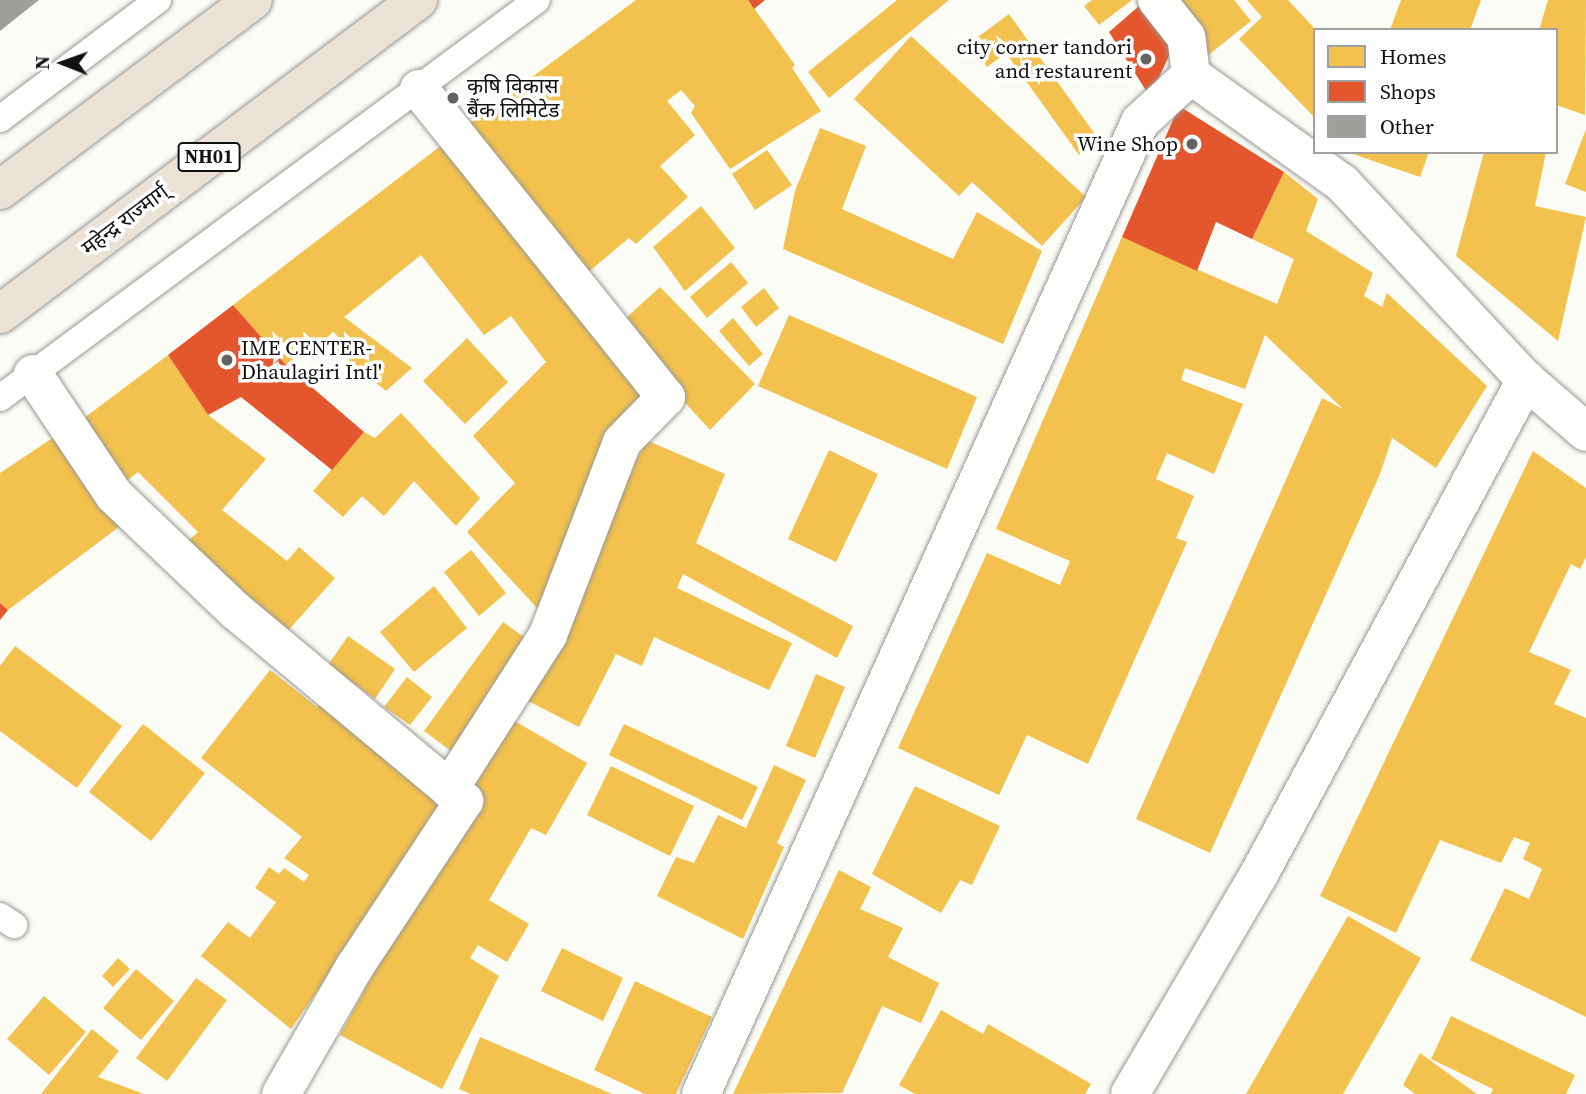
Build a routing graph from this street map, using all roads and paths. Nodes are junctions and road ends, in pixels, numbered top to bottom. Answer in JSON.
{"nodes":[{"id":1,"x":158,"y":0,"type":"edge"},
{"id":2,"x":253,"y":0,"type":"edge"},
{"id":3,"x":418,"y":0,"type":"edge"},
{"id":4,"x":537,"y":0,"type":"edge"},
{"id":5,"x":1157,"y":0,"type":"edge"},
{"id":6,"x":1191,"y":75,"type":"junction"},
{"id":7,"x":419,"y":89,"type":"junction"},
{"id":8,"x":0,"y":119,"type":"edge"},
{"id":9,"x":0,"y":190,"type":"edge"},
{"id":10,"x":0,"y":313,"type":"edge"},
{"id":11,"x":33,"y":374,"type":"junction"},
{"id":12,"x":1526,"y":380,"type":"junction"},
{"id":13,"x":0,"y":398,"type":"edge"},
{"id":14,"x":1586,"y":432,"type":"edge"},
{"id":15,"x":449,"y":789,"type":"junction"},
{"id":16,"x":281,"y":1094,"type":"edge"},
{"id":17,"x":701,"y":1094,"type":"edge"},
{"id":18,"x":1130,"y":1094,"type":"edge"}],
"edges":[{"from":1,"to":8,"type":"lane"},
{"from":2,"to":9,"type":"highway"},
{"from":3,"to":10,"type":"highway","name":"महेन्द्र राज्मार्ग्","number":"NH01"},
{"from":4,"to":7,"type":"lane"},
{"from":5,"to":6,"type":"street"},
{"from":6,"to":12,"type":"street"},
{"from":6,"to":17,"type":"street"},
{"from":7,"to":11,"type":"lane"},
{"from":7,"to":15,"type":"street"},
{"from":11,"to":13,"type":"lane"},
{"from":11,"to":15,"type":"street"},
{"from":12,"to":14,"type":"street"},
{"from":12,"to":18,"type":"street"},
{"from":15,"to":16,"type":"street"}]}
